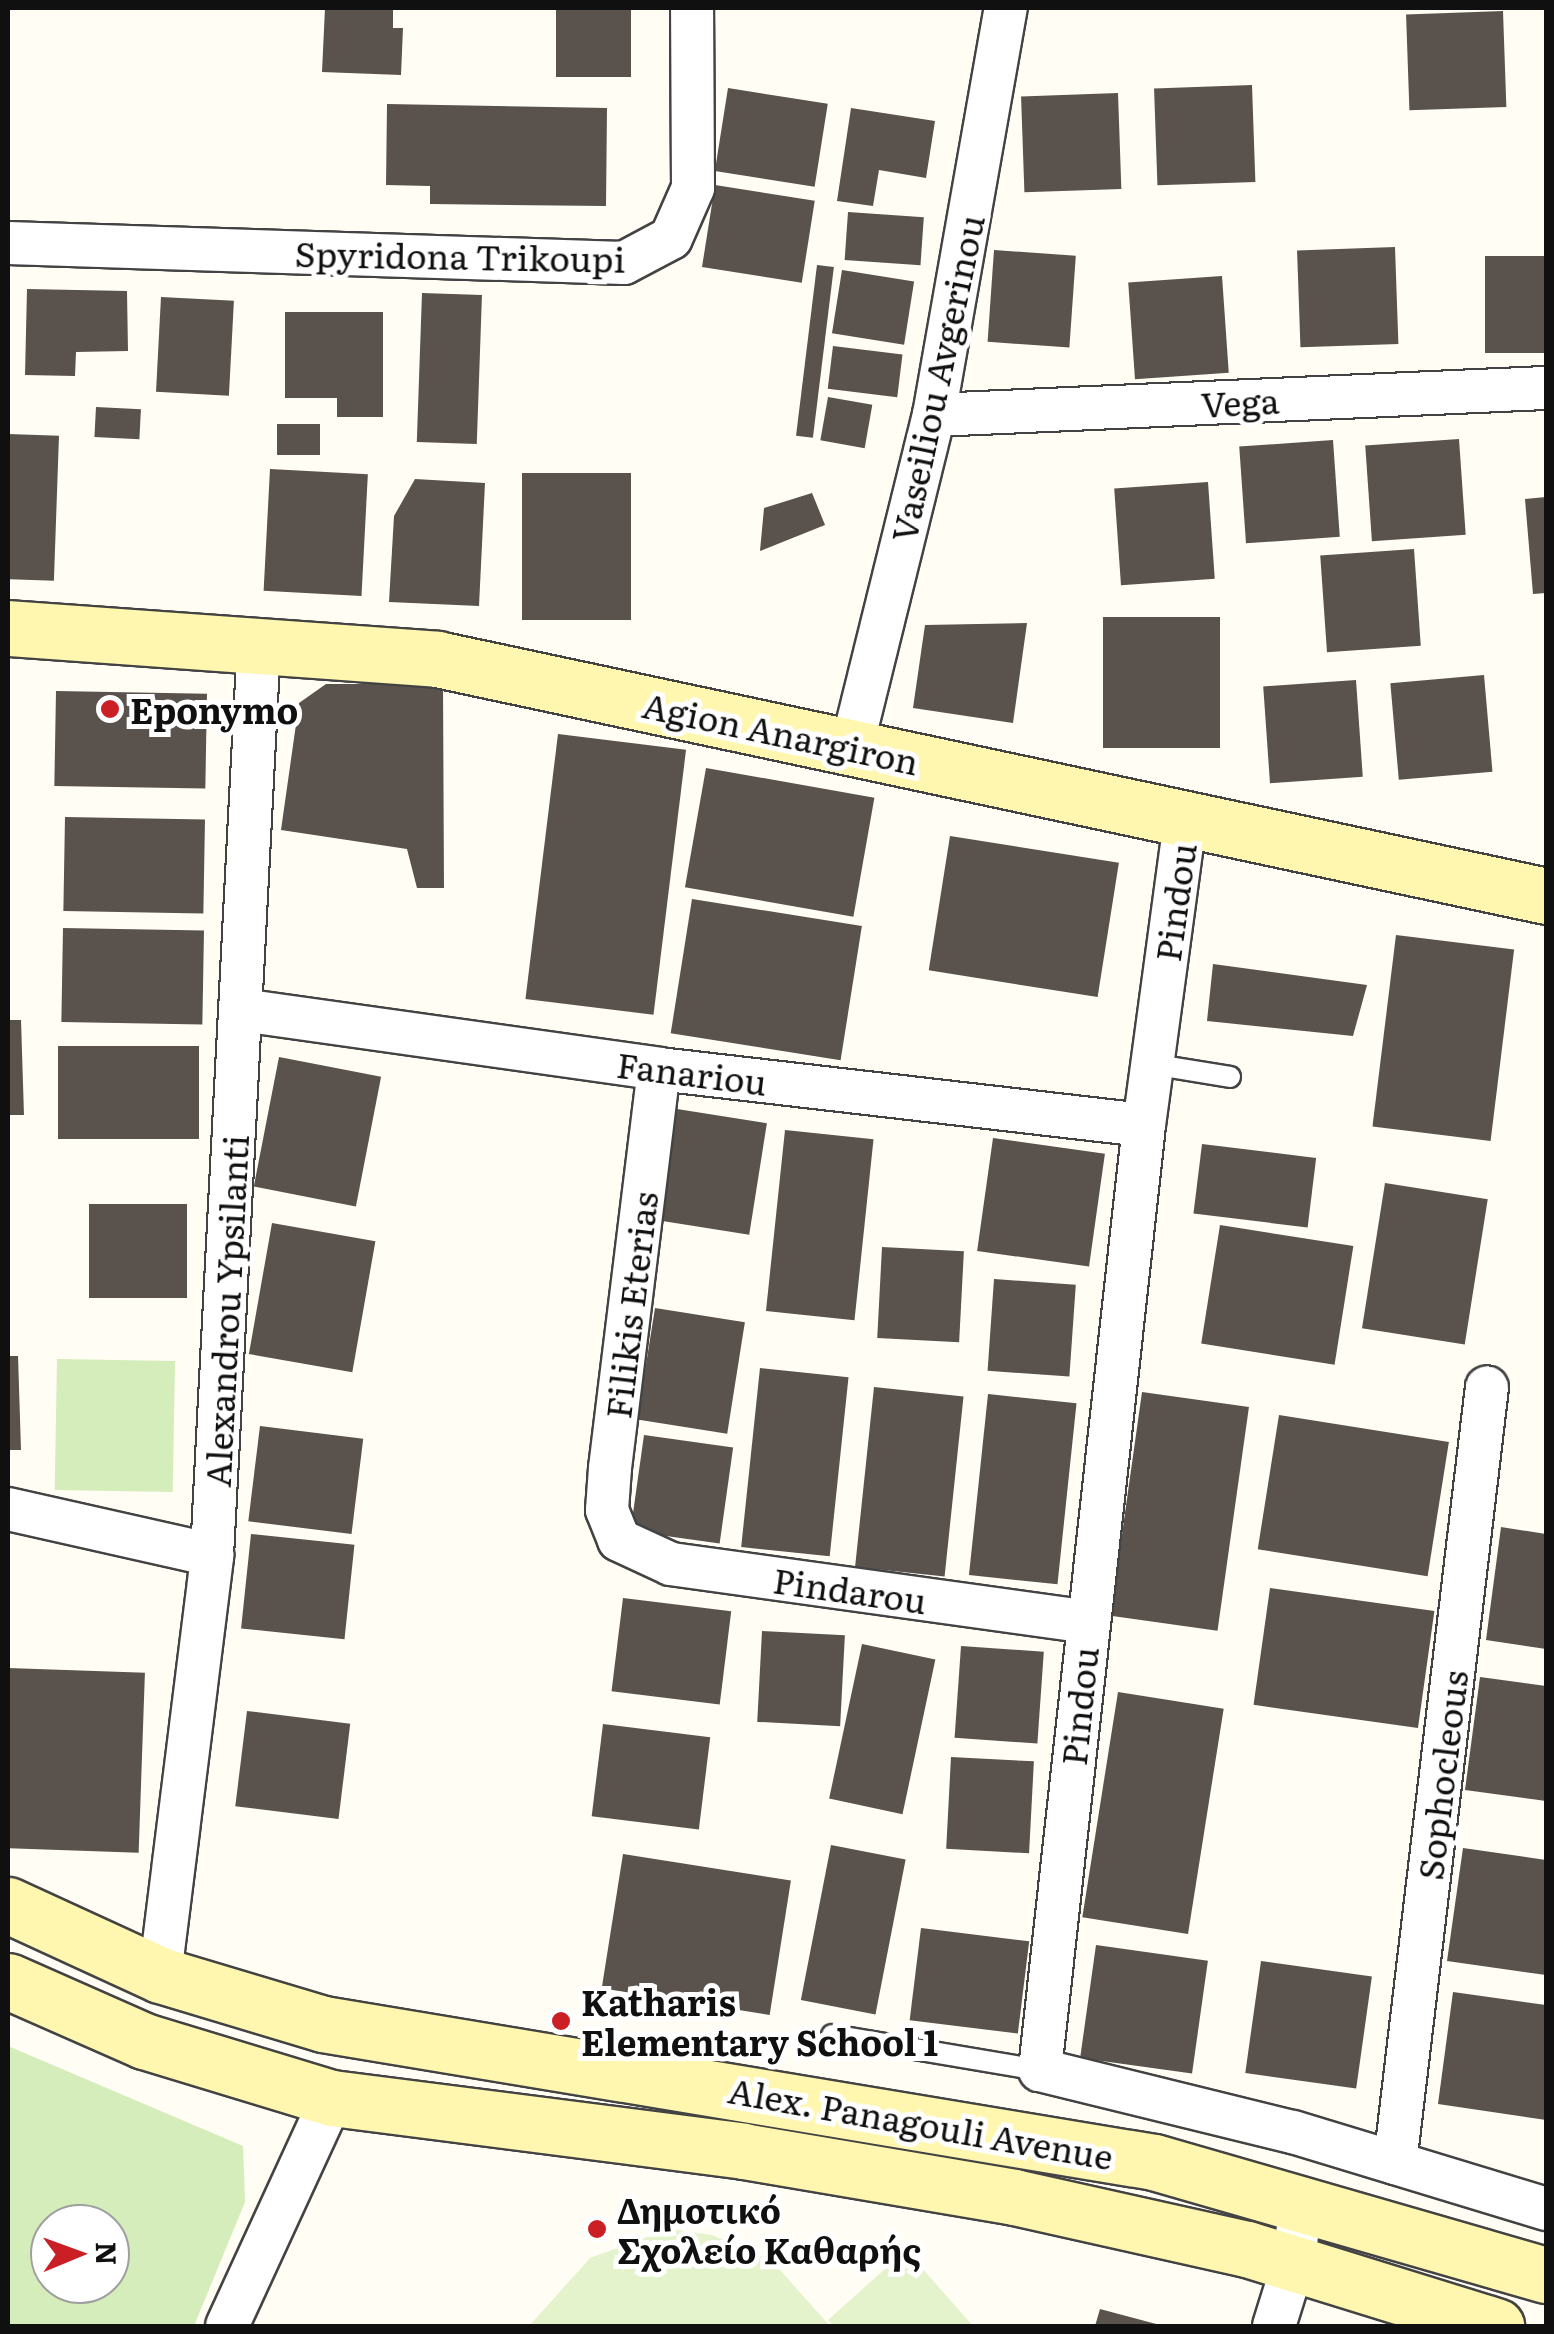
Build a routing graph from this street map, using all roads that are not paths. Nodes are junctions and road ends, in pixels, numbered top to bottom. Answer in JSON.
{"nodes":[{"id":1,"x":692,"y":8,"type":"edge"},
{"id":2,"x":1006,"y":8,"type":"edge"},
{"id":3,"x":8,"y":244,"type":"edge"},
{"id":4,"x":1546,"y":388,"type":"edge"},
{"id":5,"x":934,"y":414,"type":"junction"},
{"id":6,"x":8,"y":628,"type":"edge"},
{"id":7,"x":258,"y":644,"type":"junction"},
{"id":8,"x":852,"y":746,"type":"junction"},
{"id":9,"x":1185,"y":822,"type":"junction"},
{"id":10,"x":1546,"y":896,"type":"edge"},
{"id":11,"x":241,"y":1010,"type":"junction"},
{"id":12,"x":1152,"y":1064,"type":"junction"},
{"id":13,"x":658,"y":1069,"type":"junction"},
{"id":14,"x":1230,"y":1077,"type":"dead end"},
{"id":15,"x":1144,"y":1125,"type":"junction"},
{"id":16,"x":1486,"y":1387,"type":"dead end"},
{"id":17,"x":8,"y":1508,"type":"edge"},
{"id":18,"x":619,"y":1540,"type":"joint"},
{"id":19,"x":212,"y":1555,"type":"junction"},
{"id":20,"x":1087,"y":1622,"type":"junction"},
{"id":21,"x":8,"y":1905,"type":"edge"},
{"id":22,"x":160,"y":1976,"type":"junction"},
{"id":23,"x":8,"y":1980,"type":"edge"},
{"id":24,"x":832,"y":2035,"type":"dead end"},
{"id":25,"x":1040,"y":2070,"type":"junction"},
{"id":26,"x":332,"y":2098,"type":"junction"},
{"id":27,"x":1395,"y":2164,"type":"junction"},
{"id":28,"x":1301,"y":2200,"type":"junction"},
{"id":29,"x":1546,"y":2209,"type":"edge"},
{"id":30,"x":1294,"y":2262,"type":"junction"},
{"id":31,"x":1546,"y":2275,"type":"edge"},
{"id":32,"x":227,"y":2326,"type":"edge"},
{"id":33,"x":1274,"y":2326,"type":"edge"},
{"id":34,"x":1496,"y":2326,"type":"edge"}],
"edges":[{"from":1,"to":3,"type":"street","name":"Spyridona Trikoupi"},
{"from":2,"to":5,"type":"street","name":"Vaseiliou Avgerinou"},
{"from":4,"to":5,"type":"street","name":"Vega"},
{"from":5,"to":8,"type":"street","name":"Vaseiliou Avgerinou"},
{"from":6,"to":7,"type":"main road","name":"Agion Anargiron"},
{"from":7,"to":8,"type":"main road","name":"Agion Anargiron"},
{"from":7,"to":11,"type":"street","name":"Alexandrou Ypsilanti"},
{"from":8,"to":9,"type":"main road","name":"Agion Anargiron"},
{"from":9,"to":10,"type":"main road","name":"Agion Anargiron"},
{"from":9,"to":12,"type":"street","name":"Pindou"},
{"from":11,"to":13,"type":"street","name":"Fanariou"},
{"from":11,"to":19,"type":"street","name":"Alexandrou Ypsilanti"},
{"from":12,"to":14,"type":"lane"},
{"from":12,"to":15,"type":"street","name":"Pindou"},
{"from":13,"to":15,"type":"street","name":"Fanariou"},
{"from":13,"to":18,"type":"street","name":"Filikis Eterias"},
{"from":15,"to":20,"type":"street","name":"Pindou"},
{"from":16,"to":27,"type":"street","name":"Sophocleous"},
{"from":17,"to":19,"type":"street"},
{"from":18,"to":20,"type":"street","name":"Pindarou"},
{"from":19,"to":22,"type":"street","name":"Alexandrou Ypsilanti"},
{"from":20,"to":25,"type":"street","name":"Pindou"},
{"from":21,"to":22,"type":"main road","name":"Alex. Panagouli Avenue"},
{"from":22,"to":28,"type":"main road","name":"Alex. Panagouli Avenue"},
{"from":23,"to":26,"type":"main road","name":"Alex. Panagouli Avenue"},
{"from":24,"to":25,"type":"lane"},
{"from":25,"to":27,"type":"street"},
{"from":26,"to":30,"type":"main road","name":"Alex. Panagouli Avenue"},
{"from":26,"to":32,"type":"street"},
{"from":27,"to":29,"type":"street"},
{"from":28,"to":30,"type":"street"},
{"from":28,"to":31,"type":"main road","name":"Alex. Panagouli Avenue"},
{"from":30,"to":33,"type":"street"},
{"from":30,"to":34,"type":"main road","name":"Alex. Panagouli Avenue"}]}
